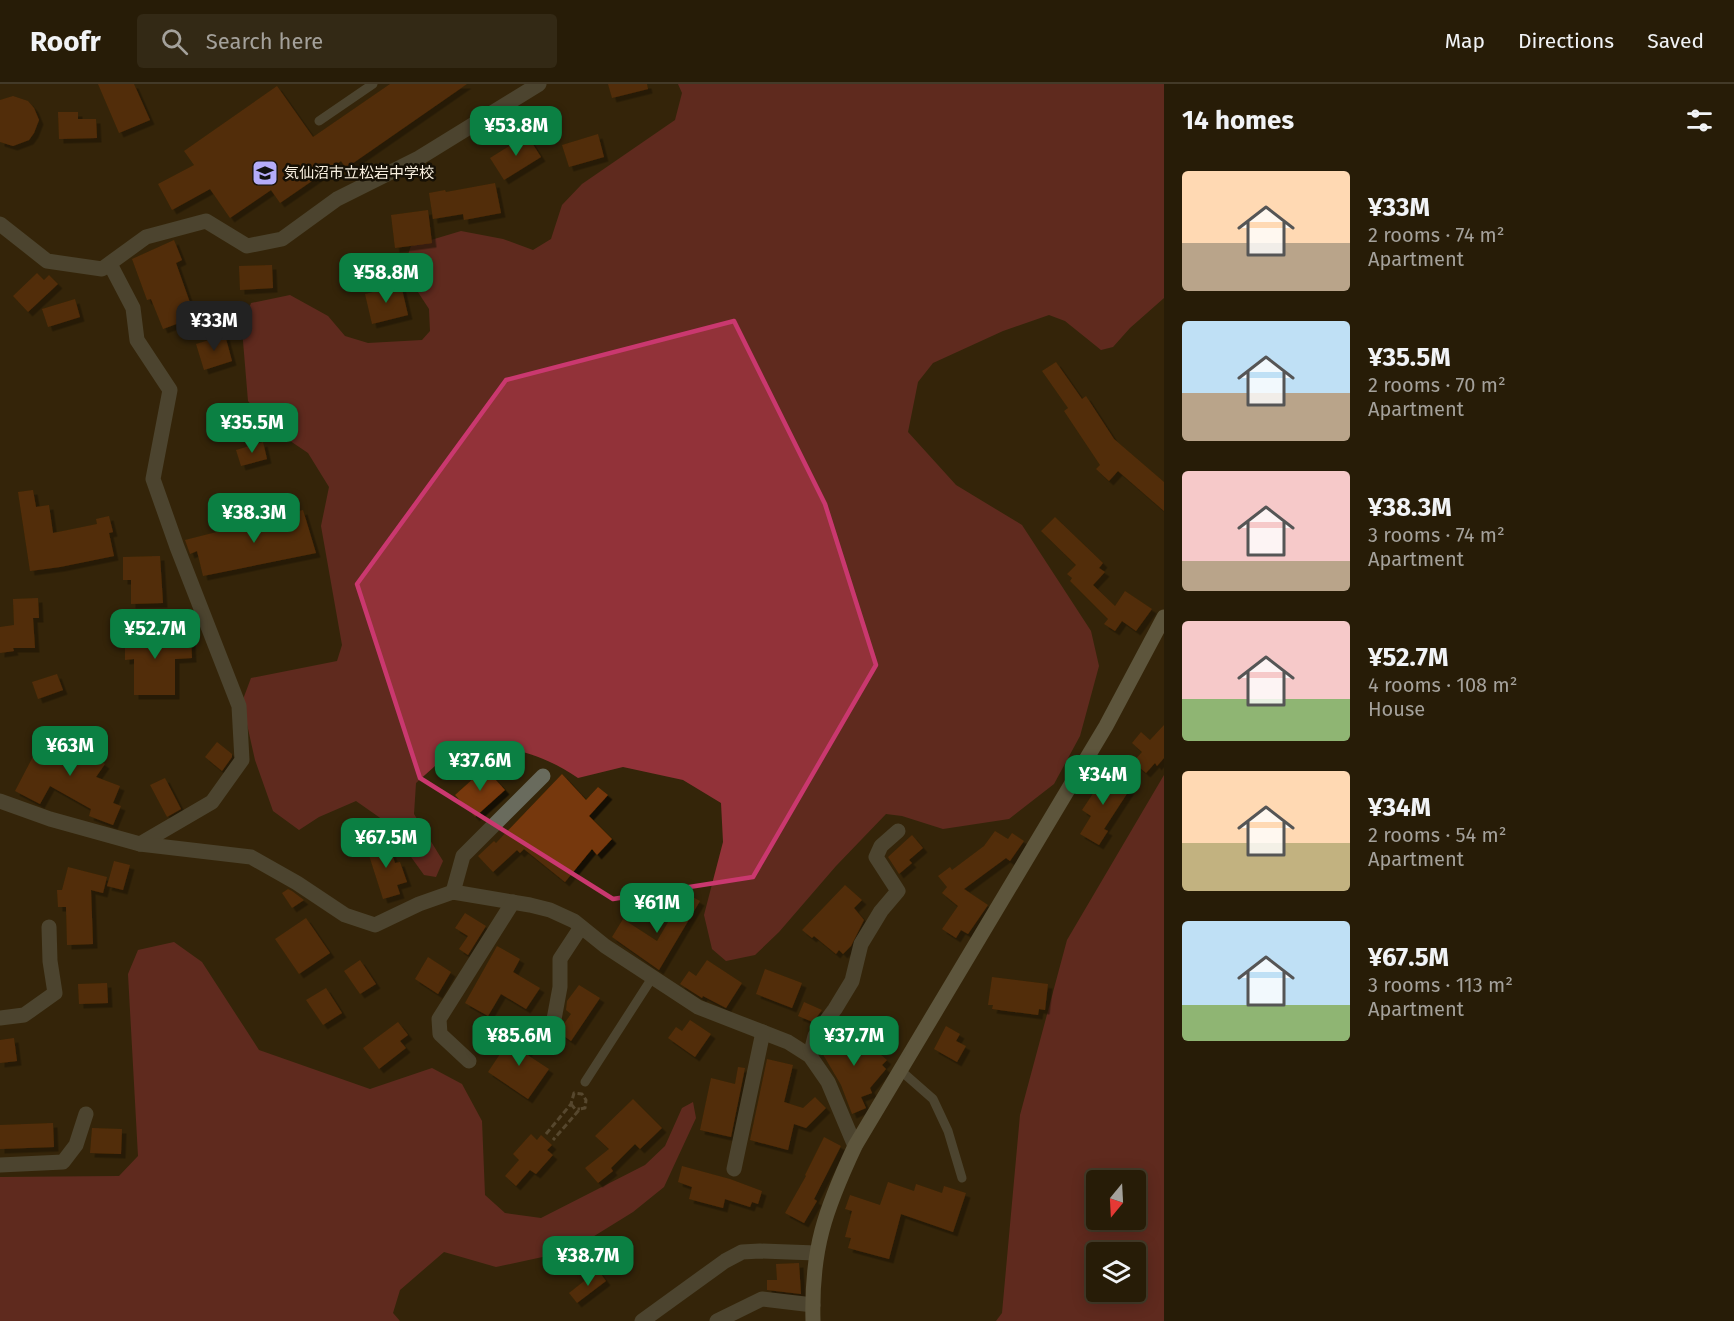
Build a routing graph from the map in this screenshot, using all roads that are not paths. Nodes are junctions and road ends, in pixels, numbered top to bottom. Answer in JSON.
{"nodes":[{"id":1,"x":374,"y":84,"type":"edge"},
{"id":2,"x":539,"y":84,"type":"edge"},
{"id":3,"x":319,"y":121,"type":"dead end"},
{"id":4,"x":0,"y":224,"type":"edge"},
{"id":5,"x":110,"y":264,"type":"junction"},
{"id":6,"x":1164,"y":617,"type":"edge"},
{"id":7,"x":543,"y":776,"type":"dead end"},
{"id":8,"x":0,"y":801,"type":"edge"},
{"id":9,"x":898,"y":831,"type":"dead end"},
{"id":10,"x":140,"y":844,"type":"junction"},
{"id":11,"x":453,"y":892,"type":"junction"},
{"id":12,"x":513,"y":902,"type":"junction"},
{"id":13,"x":49,"y":927,"type":"dead end"},
{"id":14,"x":581,"y":927,"type":"junction"},
{"id":15,"x":652,"y":978,"type":"junction"},
{"id":16,"x":0,"y":1018,"type":"edge"},
{"id":17,"x":763,"y":1032,"type":"junction"},
{"id":18,"x":550,"y":1041,"type":"dead end"},
{"id":19,"x":810,"y":1056,"type":"junction"},
{"id":20,"x":470,"y":1061,"type":"dead end"},
{"id":21,"x":900,"y":1070,"type":"junction"},
{"id":22,"x":585,"y":1082,"type":"dead end"},
{"id":23,"x":86,"y":1114,"type":"dead end"},
{"id":24,"x":855,"y":1146,"type":"junction"},
{"id":25,"x":0,"y":1165,"type":"edge"},
{"id":26,"x":734,"y":1169,"type":"dead end"},
{"id":27,"x":962,"y":1178,"type":"dead end"},
{"id":28,"x":816,"y":1253,"type":"junction"},
{"id":29,"x":813,"y":1313,"type":"edge"},
{"id":30,"x":642,"y":1321,"type":"edge"},
{"id":31,"x":717,"y":1321,"type":"edge"}],
"edges":[{"from":1,"to":3,"type":"lane"},
{"from":2,"to":5,"type":"street"},
{"from":4,"to":5,"type":"street"},
{"from":5,"to":10,"type":"street"},
{"from":6,"to":21,"type":"street"},
{"from":7,"to":11,"type":"street"},
{"from":8,"to":10,"type":"street"},
{"from":9,"to":19,"type":"street"},
{"from":10,"to":11,"type":"street"},
{"from":11,"to":12,"type":"street"},
{"from":12,"to":14,"type":"street"},
{"from":12,"to":20,"type":"street"},
{"from":13,"to":16,"type":"street"},
{"from":14,"to":15,"type":"street"},
{"from":14,"to":18,"type":"street"},
{"from":15,"to":17,"type":"street"},
{"from":15,"to":22,"type":"lane"},
{"from":17,"to":19,"type":"street"},
{"from":17,"to":26,"type":"street"},
{"from":19,"to":24,"type":"street"},
{"from":21,"to":24,"type":"street"},
{"from":21,"to":27,"type":"lane"},
{"from":23,"to":25,"type":"street"},
{"from":24,"to":28,"type":"street"},
{"from":28,"to":29,"type":"street"},
{"from":28,"to":30,"type":"street"},
{"from":29,"to":31,"type":"street"}]}
